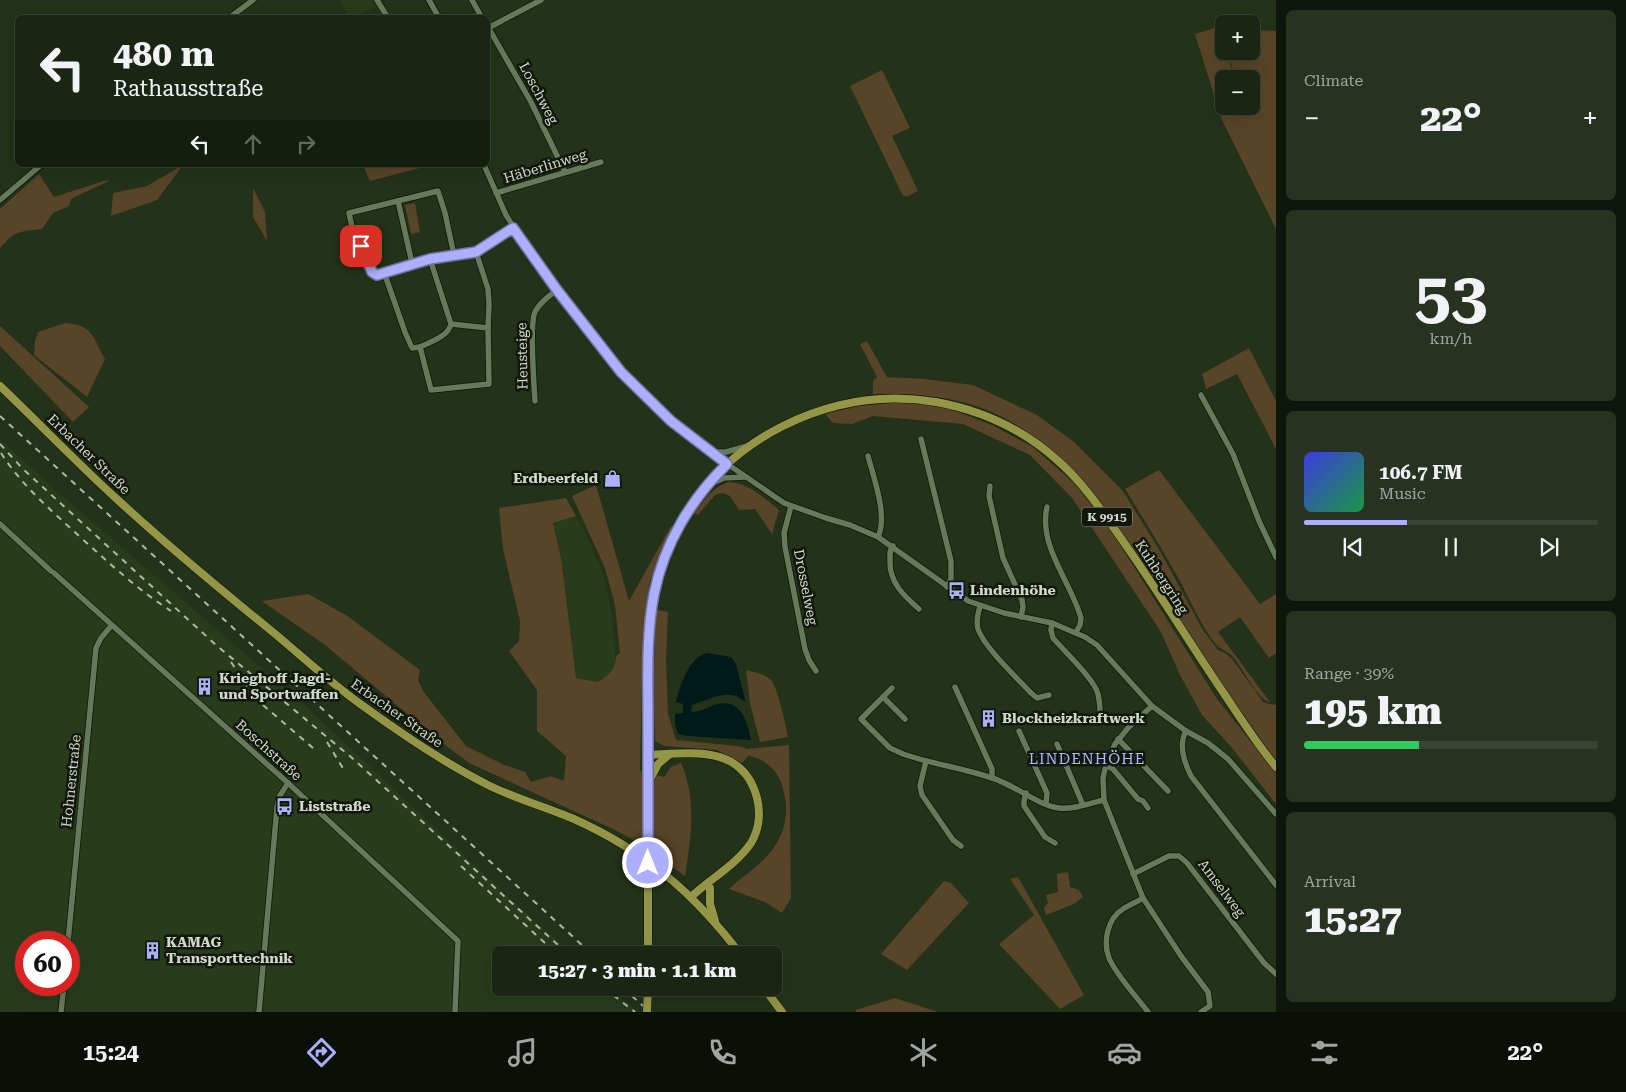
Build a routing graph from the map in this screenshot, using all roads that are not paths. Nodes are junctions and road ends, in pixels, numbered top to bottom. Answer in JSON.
{"nodes":[{"id":1,"x":253,"y":0,"type":"edge"},
{"id":2,"x":377,"y":0,"type":"edge"},
{"id":3,"x":429,"y":0,"type":"edge"},
{"id":4,"x":472,"y":0,"type":"edge"},
{"id":5,"x":541,"y":0,"type":"edge"},
{"id":6,"x":233,"y":15,"type":"edge"},
{"id":7,"x":386,"y":15,"type":"edge"},
{"id":8,"x":437,"y":15,"type":"edge"},
{"id":9,"x":480,"y":15,"type":"edge"},
{"id":10,"x":490,"y":27,"type":"edge"},
{"id":11,"x":490,"y":31,"type":"edge"},
{"id":12,"x":601,"y":162,"type":"dead end"},
{"id":13,"x":40,"y":167,"type":"edge"},
{"id":14,"x":485,"y":167,"type":"edge"},
{"id":15,"x":565,"y":172,"type":"junction"},
{"id":16,"x":496,"y":193,"type":"junction"},
{"id":17,"x":0,"y":200,"type":"edge"},
{"id":18,"x":398,"y":201,"type":"junction"},
{"id":19,"x":513,"y":228,"type":"junction"},
{"id":20,"x":476,"y":252,"type":"junction"},
{"id":21,"x":454,"y":254,"type":"junction"},
{"id":22,"x":430,"y":259,"type":"junction"},
{"id":23,"x":412,"y":263,"type":"junction"},
{"id":24,"x":384,"y":272,"type":"junction"},
{"id":25,"x":557,"y":290,"type":"junction"},
{"id":26,"x":451,"y":324,"type":"junction"},
{"id":27,"x":488,"y":328,"type":"junction"},
{"id":28,"x":420,"y":347,"type":"junction"},
{"id":29,"x":0,"y":386,"type":"edge"},
{"id":30,"x":1201,"y":395,"type":"dead end"},
{"id":31,"x":535,"y":401,"type":"dead end"},
{"id":32,"x":921,"y":439,"type":"dead end"},
{"id":33,"x":749,"y":446,"type":"junction"},
{"id":34,"x":710,"y":452,"type":"junction"},
{"id":35,"x":868,"y":456,"type":"dead end"},
{"id":36,"x":727,"y":464,"type":"junction"},
{"id":37,"x":747,"y":477,"type":"junction"},
{"id":38,"x":990,"y":486,"type":"dead end"},
{"id":39,"x":705,"y":488,"type":"junction"},
{"id":40,"x":791,"y":506,"type":"junction"},
{"id":41,"x":1047,"y":507,"type":"dead end"},
{"id":42,"x":0,"y":524,"type":"edge"},
{"id":43,"x":878,"y":537,"type":"junction"},
{"id":44,"x":892,"y":546,"type":"junction"},
{"id":45,"x":1276,"y":557,"type":"edge"},
{"id":46,"x":947,"y":586,"type":"junction"},
{"id":47,"x":980,"y":606,"type":"junction"},
{"id":48,"x":919,"y":609,"type":"dead end"},
{"id":49,"x":1021,"y":617,"type":"junction"},
{"id":50,"x":1052,"y":623,"type":"junction"},
{"id":51,"x":111,"y":626,"type":"junction"},
{"id":52,"x":1076,"y":632,"type":"junction"},
{"id":53,"x":816,"y":671,"type":"dead end"},
{"id":54,"x":955,"y":687,"type":"dead end"},
{"id":55,"x":892,"y":688,"type":"dead end"},
{"id":56,"x":967,"y":696,"type":"dead end"},
{"id":57,"x":1048,"y":696,"type":"dead end"},
{"id":58,"x":883,"y":697,"type":"junction"},
{"id":59,"x":961,"y":698,"type":"junction"},
{"id":60,"x":1152,"y":706,"type":"junction"},
{"id":61,"x":905,"y":719,"type":"dead end"},
{"id":62,"x":1101,"y":722,"type":"dead end"},
{"id":63,"x":1186,"y":730,"type":"junction"},
{"id":64,"x":1019,"y":731,"type":"dead end"},
{"id":65,"x":1118,"y":739,"type":"junction"},
{"id":66,"x":1066,"y":745,"type":"dead end"},
{"id":67,"x":671,"y":754,"type":"junction"},
{"id":68,"x":648,"y":755,"type":"junction"},
{"id":69,"x":926,"y":761,"type":"junction"},
{"id":70,"x":1106,"y":764,"type":"junction"},
{"id":71,"x":1276,"y":766,"type":"edge"},
{"id":72,"x":992,"y":778,"type":"junction"},
{"id":73,"x":288,"y":783,"type":"junction"},
{"id":74,"x":648,"y":788,"type":"junction"},
{"id":75,"x":1168,"y":791,"type":"dead end"},
{"id":76,"x":1026,"y":793,"type":"junction"},
{"id":77,"x":1104,"y":800,"type":"junction"},
{"id":78,"x":1046,"y":804,"type":"junction"},
{"id":79,"x":1083,"y":805,"type":"junction"},
{"id":80,"x":1148,"y":808,"type":"dead end"},
{"id":81,"x":1276,"y":814,"type":"edge"},
{"id":82,"x":1055,"y":843,"type":"dead end"},
{"id":83,"x":961,"y":846,"type":"dead end"},
{"id":84,"x":1133,"y":874,"type":"junction"},
{"id":85,"x":716,"y":877,"type":"junction"},
{"id":86,"x":1276,"y":886,"type":"edge"},
{"id":87,"x":710,"y":888,"type":"junction"},
{"id":88,"x":691,"y":897,"type":"junction"},
{"id":89,"x":1144,"y":898,"type":"junction"},
{"id":90,"x":698,"y":904,"type":"junction"},
{"id":91,"x":717,"y":926,"type":"junction"},
{"id":92,"x":69,"y":931,"type":"edge"},
{"id":93,"x":648,"y":946,"type":"edge"},
{"id":94,"x":734,"y":946,"type":"edge"},
{"id":95,"x":1276,"y":974,"type":"edge"},
{"id":96,"x":63,"y":996,"type":"edge"},
{"id":97,"x":648,"y":996,"type":"edge"},
{"id":98,"x":769,"y":996,"type":"edge"},
{"id":99,"x":778,"y":1010,"type":"edge"},
{"id":100,"x":61,"y":1012,"type":"edge"},
{"id":101,"x":259,"y":1012,"type":"edge"},
{"id":102,"x":455,"y":1012,"type":"edge"},
{"id":103,"x":647,"y":1012,"type":"edge"},
{"id":104,"x":1148,"y":1012,"type":"edge"},
{"id":105,"x":1201,"y":1012,"type":"edge"}],
"edges":[{"from":1,"to":6,"type":"street"},
{"from":2,"to":7,"type":"street"},
{"from":3,"to":8,"type":"street"},
{"from":4,"to":9,"type":"street"},
{"from":5,"to":10,"type":"street"},
{"from":11,"to":15,"type":"street","name":"Loschweg"},
{"from":12,"to":15,"type":"street","name":"Häberlinweg"},
{"from":13,"to":17,"type":"street"},
{"from":14,"to":16,"type":"street"},
{"from":15,"to":16,"type":"street","name":"Häberlinweg"},
{"from":16,"to":19,"type":"street"},
{"from":18,"to":21,"type":"street"},
{"from":18,"to":23,"type":"street"},
{"from":18,"to":24,"type":"street"},
{"from":19,"to":20,"type":"street"},
{"from":19,"to":25,"type":"street"},
{"from":20,"to":21,"type":"street"},
{"from":20,"to":27,"type":"street"},
{"from":21,"to":22,"type":"street"},
{"from":22,"to":23,"type":"street"},
{"from":22,"to":26,"type":"street"},
{"from":23,"to":24,"type":"street"},
{"from":24,"to":28,"type":"street"},
{"from":25,"to":31,"type":"street","name":"Heusteige"},
{"from":25,"to":34,"type":"street"},
{"from":26,"to":27,"type":"street"},
{"from":26,"to":28,"type":"street"},
{"from":27,"to":28,"type":"street"},
{"from":29,"to":88,"type":"main road","name":"Erbacher Straße"},
{"from":30,"to":45,"type":"street"},
{"from":32,"to":46,"type":"street"},
{"from":33,"to":34,"type":"street"},
{"from":33,"to":36,"type":"main road","name":"Kuhbergring","number":"K 9915"},
{"from":33,"to":71,"type":"main road","name":"Kuhbergring","number":"K 9915"},
{"from":34,"to":36,"type":"street"},
{"from":35,"to":43,"type":"street"},
{"from":36,"to":37,"type":"street"},
{"from":36,"to":39,"type":"main road","name":"Kuhbergring","number":"K 9915"},
{"from":37,"to":39,"type":"street"},
{"from":37,"to":40,"type":"street"},
{"from":38,"to":49,"type":"street"},
{"from":39,"to":68,"type":"main road","name":"Kuhbergring","number":"K 9915"},
{"from":40,"to":43,"type":"street"},
{"from":40,"to":53,"type":"street","name":"Drosselweg"},
{"from":41,"to":52,"type":"street"},
{"from":42,"to":51,"type":"street","name":"Boschstraße"},
{"from":43,"to":44,"type":"street"},
{"from":44,"to":46,"type":"street"},
{"from":44,"to":48,"type":"street"},
{"from":46,"to":47,"type":"street"},
{"from":47,"to":49,"type":"street"},
{"from":47,"to":57,"type":"street"},
{"from":49,"to":50,"type":"street"},
{"from":50,"to":52,"type":"street"},
{"from":50,"to":62,"type":"street"},
{"from":51,"to":73,"type":"street","name":"Boschstraße"},
{"from":51,"to":92,"type":"street","name":"Hohnerstraße"},
{"from":52,"to":60,"type":"street"},
{"from":54,"to":59,"type":"street"},
{"from":55,"to":58,"type":"street"},
{"from":56,"to":59,"type":"street"},
{"from":58,"to":61,"type":"street"},
{"from":58,"to":69,"type":"street"},
{"from":59,"to":72,"type":"street"},
{"from":60,"to":63,"type":"street"},
{"from":60,"to":65,"type":"street"},
{"from":63,"to":81,"type":"street"},
{"from":63,"to":86,"type":"street"},
{"from":64,"to":78,"type":"street"},
{"from":65,"to":70,"type":"street"},
{"from":65,"to":75,"type":"street"},
{"from":66,"to":79,"type":"street"},
{"from":67,"to":68,"type":"main road"},
{"from":67,"to":74,"type":"main road"},
{"from":67,"to":85,"type":"main road"},
{"from":68,"to":74,"type":"main road","name":"Kuhbergring","number":"K 9915"},
{"from":69,"to":72,"type":"street"},
{"from":69,"to":83,"type":"street"},
{"from":70,"to":77,"type":"street"},
{"from":70,"to":80,"type":"street"},
{"from":72,"to":76,"type":"street"},
{"from":73,"to":101,"type":"street"},
{"from":73,"to":102,"type":"street","name":"Boschstraße"},
{"from":74,"to":93,"type":"main road","name":"Kuhbergring","number":"K 9915","bridge":true},
{"from":76,"to":78,"type":"street"},
{"from":76,"to":82,"type":"street"},
{"from":77,"to":79,"type":"street"},
{"from":77,"to":84,"type":"street"},
{"from":78,"to":79,"type":"street"},
{"from":84,"to":89,"type":"street"},
{"from":84,"to":95,"type":"street","name":"Amselweg"},
{"from":85,"to":87,"type":"main road"},
{"from":85,"to":88,"type":"main road"},
{"from":87,"to":90,"type":"main road"},
{"from":87,"to":91,"type":"main road"},
{"from":88,"to":90,"type":"main road","name":"Erbacher Straße"},
{"from":89,"to":104,"type":"street"},
{"from":89,"to":105,"type":"street"},
{"from":90,"to":91,"type":"main road","name":"Erbacher Straße"},
{"from":91,"to":94,"type":"main road","name":"Erbacher Straße"},
{"from":96,"to":100,"type":"street"},
{"from":97,"to":103,"type":"main road","bridge":true},
{"from":98,"to":99,"type":"main road"}]}
